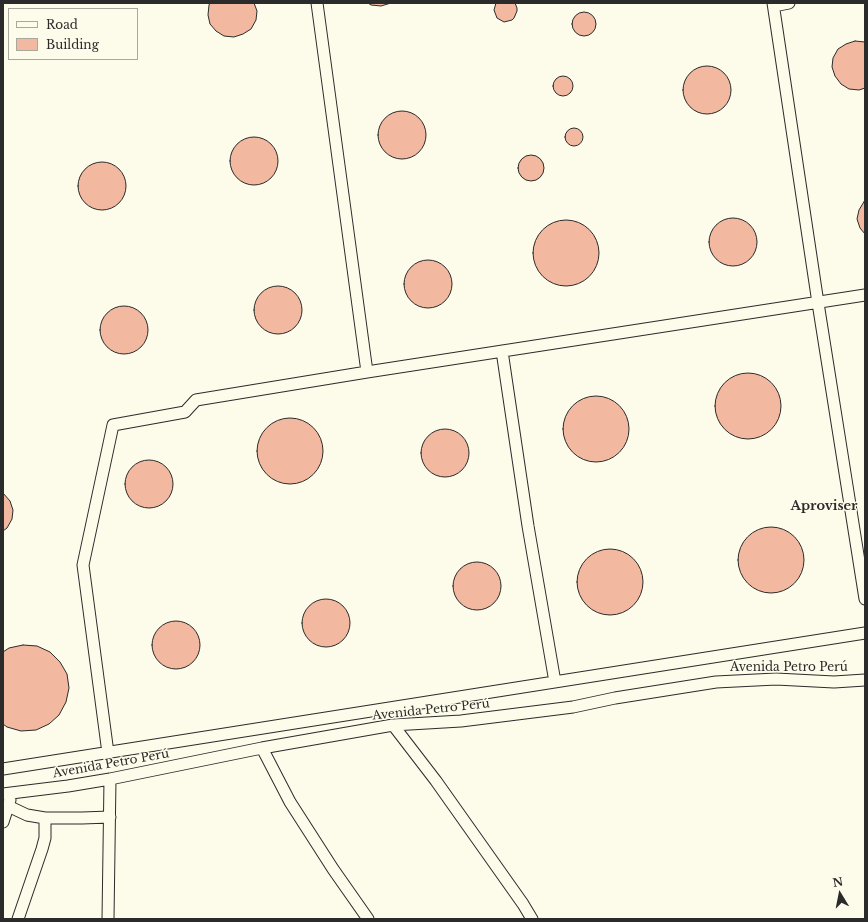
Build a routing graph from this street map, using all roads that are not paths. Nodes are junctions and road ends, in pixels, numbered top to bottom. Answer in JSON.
{"nodes":[{"id":1,"x":317,"y":3,"type":"edge"},
{"id":2,"x":789,"y":3,"type":"edge"},
{"id":3,"x":773,"y":4,"type":"edge"},
{"id":4,"x":865,"y":295,"type":"edge"},
{"id":5,"x":818,"y":303,"type":"junction"},
{"id":6,"x":502,"y":351,"type":"junction"},
{"id":7,"x":367,"y":372,"type":"junction"},
{"id":8,"x":865,"y":599,"type":"edge"},
{"id":9,"x":865,"y":633,"type":"edge"},
{"id":10,"x":865,"y":680,"type":"edge"},
{"id":11,"x":554,"y":682,"type":"junction"},
{"id":12,"x":393,"y":725,"type":"junction"},
{"id":13,"x":262,"y":748,"type":"junction"},
{"id":14,"x":108,"y":754,"type":"junction"},
{"id":15,"x":3,"y":769,"type":"edge"},
{"id":16,"x":110,"y":779,"type":"junction"},
{"id":17,"x":8,"y":793,"type":"edge"},
{"id":18,"x":8,"y":806,"type":"junction"},
{"id":19,"x":110,"y":817,"type":"junction"},
{"id":20,"x":45,"y":818,"type":"junction"},
{"id":21,"x":3,"y":822,"type":"edge"},
{"id":22,"x":18,"y":919,"type":"edge"},
{"id":23,"x":108,"y":919,"type":"edge"},
{"id":24,"x":368,"y":919,"type":"edge"},
{"id":25,"x":532,"y":919,"type":"edge"}],
"edges":[{"from":1,"to":7,"type":"street"},
{"from":2,"to":3,"type":"street"},
{"from":3,"to":5,"type":"street"},
{"from":4,"to":5,"type":"street"},
{"from":5,"to":6,"type":"street"},
{"from":5,"to":8,"type":"street"},
{"from":6,"to":7,"type":"street"},
{"from":6,"to":11,"type":"street"},
{"from":7,"to":14,"type":"street"},
{"from":9,"to":11,"type":"street"},
{"from":10,"to":12,"type":"street","name":"Avenida Petro Perú"},
{"from":11,"to":14,"type":"street"},
{"from":12,"to":13,"type":"street","name":"Avenida Petro Perú"},
{"from":12,"to":25,"type":"street"},
{"from":13,"to":16,"type":"street","name":"Avenida Petro Perú"},
{"from":13,"to":24,"type":"street"},
{"from":14,"to":15,"type":"street"},
{"from":16,"to":17,"type":"street","name":"Avenida Petro Perú"},
{"from":16,"to":19,"type":"street"},
{"from":17,"to":18,"type":"street"},
{"from":18,"to":20,"type":"street"},
{"from":18,"to":21,"type":"street"},
{"from":19,"to":20,"type":"street"},
{"from":19,"to":23,"type":"street"},
{"from":20,"to":22,"type":"street"}]}
